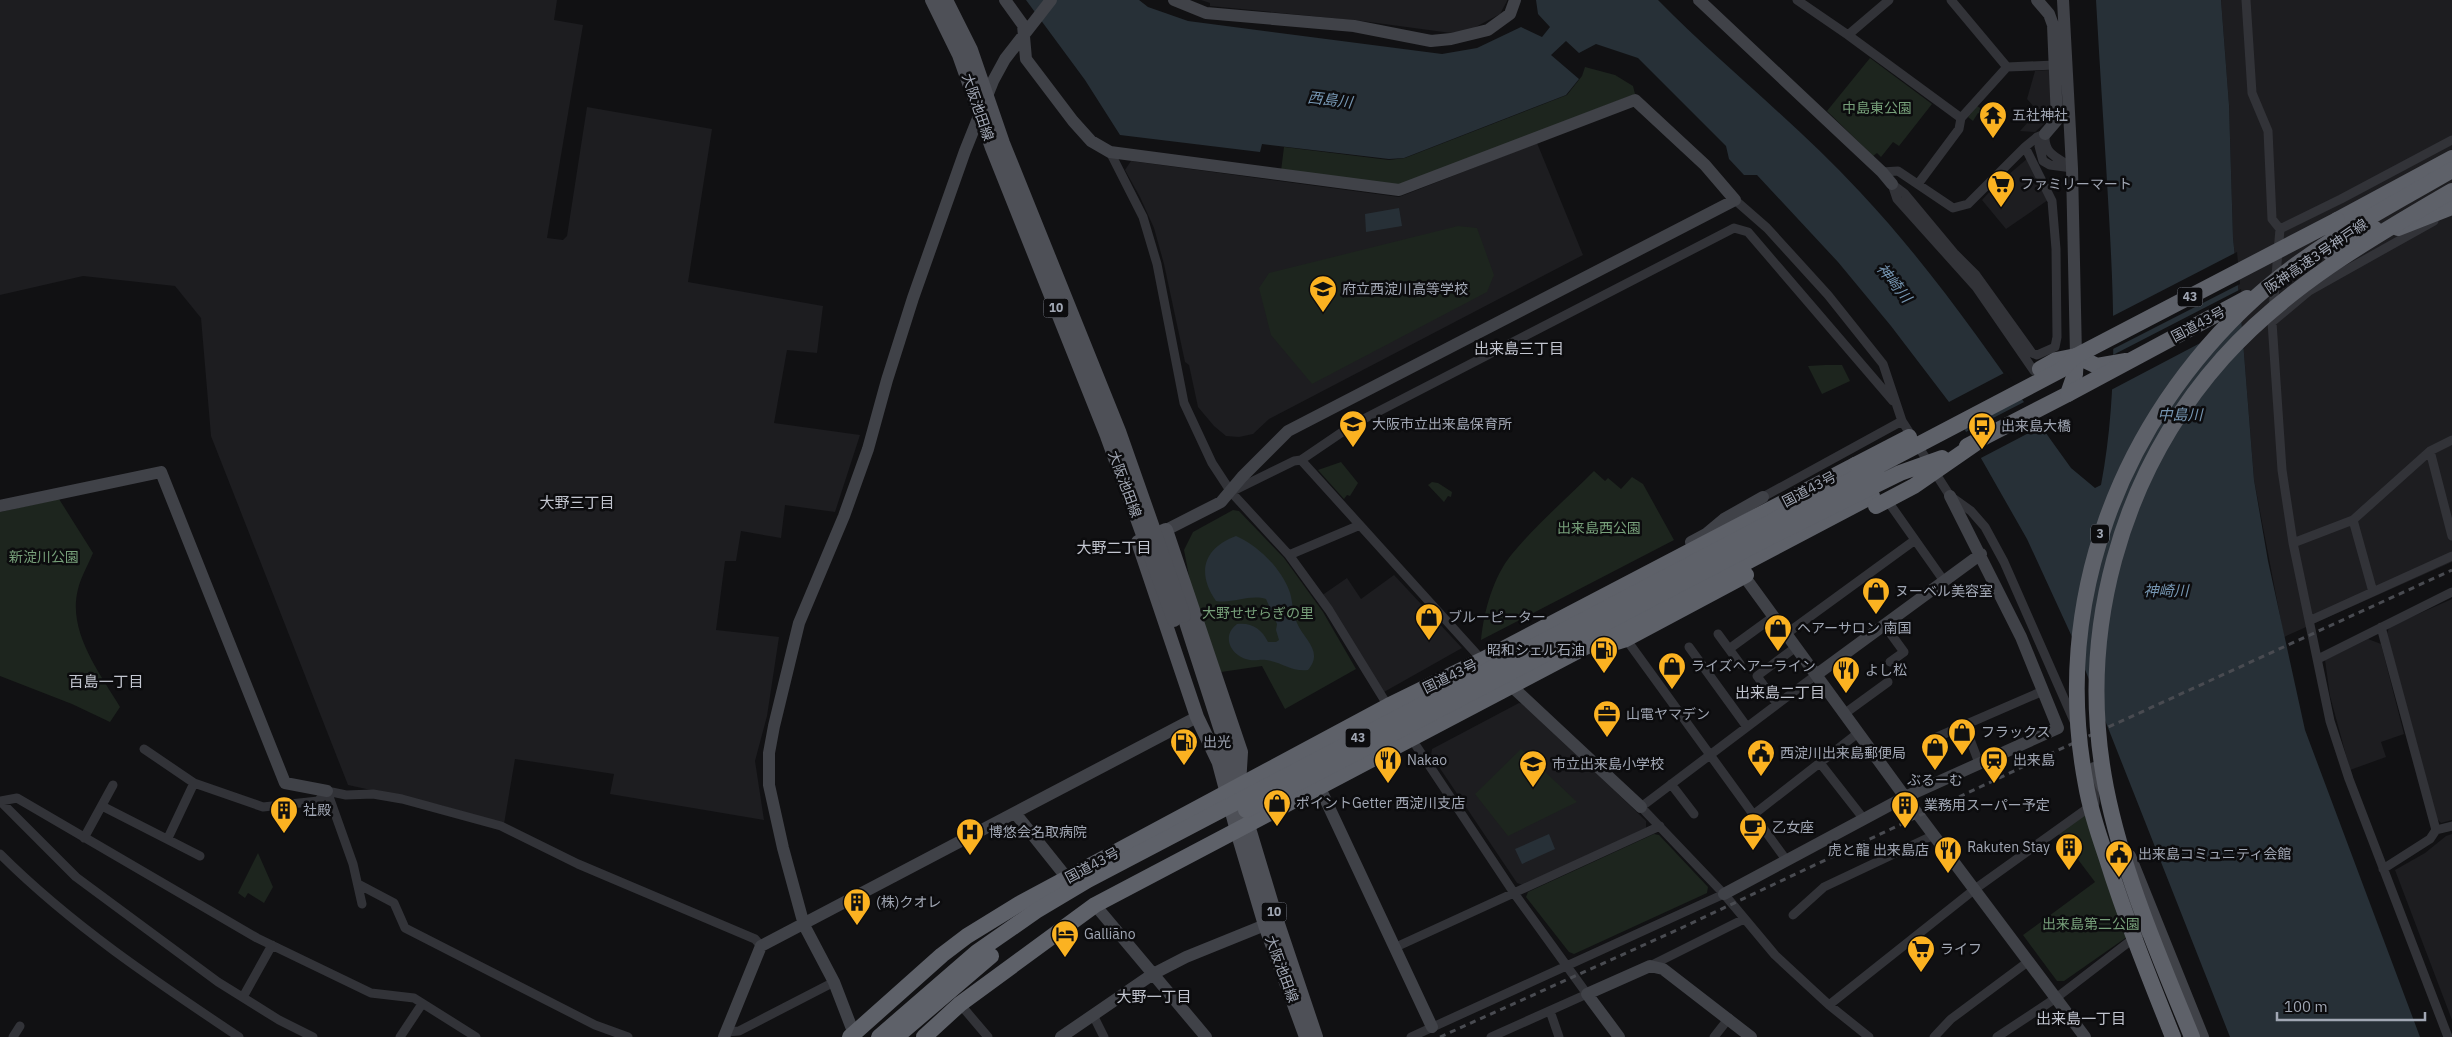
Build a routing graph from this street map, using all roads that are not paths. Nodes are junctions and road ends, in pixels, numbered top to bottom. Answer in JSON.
{"nodes":[{"id":1,"x":932,"y":0,"type":"edge"},
{"id":2,"x":946,"y":0,"type":"edge"},
{"id":3,"x":1005,"y":0,"type":"edge"},
{"id":4,"x":1052,"y":0,"type":"edge"},
{"id":5,"x":1174,"y":0,"type":"edge"},
{"id":6,"x":1515,"y":0,"type":"edge"},
{"id":7,"x":1699,"y":0,"type":"edge"},
{"id":8,"x":1797,"y":0,"type":"edge"},
{"id":9,"x":1889,"y":0,"type":"edge"},
{"id":10,"x":1951,"y":0,"type":"edge"},
{"id":11,"x":2037,"y":0,"type":"edge"},
{"id":12,"x":2063,"y":0,"type":"edge"},
{"id":13,"x":2246,"y":0,"type":"edge"},
{"id":14,"x":1023,"y":34,"type":"junction"},
{"id":15,"x":1848,"y":35,"type":"junction"},
{"id":16,"x":2055,"y":65,"type":"junction"},
{"id":17,"x":2007,"y":67,"type":"junction"},
{"id":18,"x":1961,"y":118,"type":"junction"},
{"id":19,"x":2045,"y":134,"type":"junction"},
{"id":20,"x":2452,"y":140,"type":"edge"},
{"id":21,"x":2025,"y":147,"type":"junction"},
{"id":22,"x":1110,"y":152,"type":"junction"},
{"id":23,"x":2452,"y":158,"type":"edge"},
{"id":24,"x":2047,"y":164,"type":"junction"},
{"id":25,"x":2072,"y":168,"type":"junction"},
{"id":26,"x":2452,"y":170,"type":"edge"},
{"id":27,"x":1882,"y":172,"type":"junction"},
{"id":28,"x":2040,"y":175,"type":"junction"},
{"id":29,"x":1892,"y":184,"type":"junction"},
{"id":30,"x":1918,"y":184,"type":"junction"},
{"id":31,"x":2452,"y":190,"type":"edge"},
{"id":32,"x":1735,"y":200,"type":"junction"},
{"id":33,"x":2452,"y":209,"type":"edge"},
{"id":34,"x":2389,"y":227,"type":"junction"},
{"id":35,"x":2280,"y":229,"type":"junction"},
{"id":36,"x":2272,"y":322,"type":"junction"},
{"id":37,"x":2076,"y":356,"type":"junction"},
{"id":38,"x":2132,"y":359,"type":"junction"},
{"id":39,"x":2034,"y":372,"type":"junction"},
{"id":40,"x":2068,"y":394,"type":"junction"},
{"id":41,"x":1896,"y":404,"type":"junction"},
{"id":42,"x":1902,"y":421,"type":"junction"},
{"id":43,"x":1979,"y":440,"type":"junction"},
{"id":44,"x":2452,"y":440,"type":"edge"},
{"id":45,"x":2430,"y":451,"type":"junction"},
{"id":46,"x":1942,"y":458,"type":"junction"},
{"id":47,"x":1301,"y":460,"type":"junction"},
{"id":48,"x":1230,"y":492,"type":"junction"},
{"id":49,"x":1950,"y":496,"type":"junction"},
{"id":50,"x":1763,"y":497,"type":"joint"},
{"id":51,"x":1878,"y":501,"type":"junction"},
{"id":52,"x":0,"y":506,"type":"edge"},
{"id":53,"x":2353,"y":520,"type":"junction"},
{"id":54,"x":1360,"y":525,"type":"junction"},
{"id":55,"x":1166,"y":530,"type":"junction"},
{"id":56,"x":2452,"y":536,"type":"edge"},
{"id":57,"x":1915,"y":540,"type":"junction"},
{"id":58,"x":2293,"y":542,"type":"junction"},
{"id":59,"x":1981,"y":554,"type":"junction"},
{"id":60,"x":1289,"y":555,"type":"junction"},
{"id":61,"x":2452,"y":556,"type":"edge"},
{"id":62,"x":1744,"y":576,"type":"junction"},
{"id":63,"x":1944,"y":581,"type":"junction"},
{"id":64,"x":2373,"y":592,"type":"junction"},
{"id":65,"x":2452,"y":592,"type":"edge"},
{"id":66,"x":1773,"y":617,"type":"junction"},
{"id":67,"x":1179,"y":618,"type":"junction"},
{"id":68,"x":2311,"y":620,"type":"junction"},
{"id":69,"x":1885,"y":626,"type":"junction"},
{"id":70,"x":2381,"y":627,"type":"junction"},
{"id":71,"x":1536,"y":631,"type":"junction"},
{"id":72,"x":1718,"y":634,"type":"dead end"},
{"id":73,"x":1786,"y":634,"type":"junction"},
{"id":74,"x":1626,"y":639,"type":"junction"},
{"id":75,"x":1688,"y":647,"type":"dead end"},
{"id":76,"x":1796,"y":648,"type":"junction"},
{"id":77,"x":1729,"y":649,"type":"junction"},
{"id":78,"x":1569,"y":655,"type":"junction"},
{"id":79,"x":2318,"y":658,"type":"junction"},
{"id":80,"x":1482,"y":660,"type":"junction"},
{"id":81,"x":1890,"y":662,"type":"dead end"},
{"id":82,"x":1740,"y":664,"type":"dead end"},
{"id":83,"x":1816,"y":676,"type":"junction"},
{"id":84,"x":1888,"y":682,"type":"dead end"},
{"id":85,"x":1512,"y":686,"type":"junction"},
{"id":86,"x":2043,"y":690,"type":"junction"},
{"id":87,"x":1777,"y":704,"type":"junction"},
{"id":88,"x":1388,"y":706,"type":"junction"},
{"id":89,"x":1844,"y":714,"type":"junction"},
{"id":90,"x":1197,"y":717,"type":"junction"},
{"id":91,"x":1965,"y":726,"type":"junction"},
{"id":92,"x":1747,"y":727,"type":"junction"},
{"id":93,"x":1858,"y":733,"type":"junction"},
{"id":94,"x":1937,"y":737,"type":"dead end"},
{"id":95,"x":1411,"y":738,"type":"junction"},
{"id":96,"x":144,"y":749,"type":"dead end"},
{"id":97,"x":1709,"y":755,"type":"junction"},
{"id":98,"x":1820,"y":763,"type":"junction"},
{"id":99,"x":1979,"y":764,"type":"junction"},
{"id":100,"x":1220,"y":765,"type":"junction"},
{"id":101,"x":2094,"y":768,"type":"junction"},
{"id":102,"x":194,"y":783,"type":"junction"},
{"id":103,"x":1671,"y":784,"type":"junction"},
{"id":104,"x":113,"y":785,"type":"dead end"},
{"id":105,"x":1233,"y":788,"type":"junction"},
{"id":106,"x":1320,"y":788,"type":"junction"},
{"id":107,"x":327,"y":791,"type":"junction"},
{"id":108,"x":1905,"y":797,"type":"junction"},
{"id":109,"x":0,"y":801,"type":"edge"},
{"id":110,"x":102,"y":806,"type":"junction"},
{"id":111,"x":1641,"y":807,"type":"junction"},
{"id":112,"x":1015,"y":813,"type":"junction"},
{"id":113,"x":1694,"y":814,"type":"dead end"},
{"id":114,"x":1753,"y":815,"type":"junction"},
{"id":115,"x":1863,"y":818,"type":"junction"},
{"id":116,"x":1660,"y":826,"type":"junction"},
{"id":117,"x":2452,"y":826,"type":"edge"},
{"id":118,"x":1242,"y":828,"type":"junction"},
{"id":119,"x":2436,"y":830,"type":"junction"},
{"id":120,"x":1934,"y":835,"type":"junction"},
{"id":121,"x":84,"y":838,"type":"junction"},
{"id":122,"x":168,"y":838,"type":"junction"},
{"id":123,"x":0,"y":854,"type":"edge"},
{"id":124,"x":200,"y":856,"type":"dead end"},
{"id":125,"x":1787,"y":861,"type":"junction"},
{"id":126,"x":2383,"y":869,"type":"junction"},
{"id":127,"x":1067,"y":878,"type":"junction"},
{"id":128,"x":358,"y":884,"type":"junction"},
{"id":129,"x":1976,"y":889,"type":"junction"},
{"id":130,"x":1514,"y":893,"type":"junction"},
{"id":131,"x":1724,"y":894,"type":"junction"},
{"id":132,"x":1024,"y":901,"type":"junction"},
{"id":133,"x":362,"y":904,"type":"dead end"},
{"id":134,"x":1094,"y":905,"type":"junction"},
{"id":135,"x":1793,"y":915,"type":"dead end"},
{"id":136,"x":1744,"y":919,"type":"junction"},
{"id":137,"x":2157,"y":920,"type":"junction"},
{"id":138,"x":804,"y":925,"type":"junction"},
{"id":139,"x":1266,"y":925,"type":"junction"},
{"id":140,"x":272,"y":945,"type":"junction"},
{"id":141,"x":761,"y":946,"type":"junction"},
{"id":142,"x":1396,"y":947,"type":"junction"},
{"id":143,"x":2029,"y":961,"type":"junction"},
{"id":144,"x":1568,"y":965,"type":"junction"},
{"id":145,"x":1650,"y":966,"type":"junction"},
{"id":146,"x":1153,"y":974,"type":"junction"},
{"id":147,"x":834,"y":982,"type":"junction"},
{"id":148,"x":1587,"y":994,"type":"junction"},
{"id":149,"x":242,"y":997,"type":"junction"},
{"id":150,"x":2056,"y":998,"type":"junction"},
{"id":151,"x":422,"y":1004,"type":"junction"},
{"id":152,"x":960,"y":1004,"type":"junction"},
{"id":153,"x":1829,"y":1005,"type":"junction"},
{"id":154,"x":1550,"y":1011,"type":"junction"},
{"id":155,"x":1093,"y":1015,"type":"junction"},
{"id":156,"x":1729,"y":1018,"type":"junction"},
{"id":157,"x":20,"y":1026,"type":"dead end"},
{"id":158,"x":1432,"y":1027,"type":"junction"},
{"id":159,"x":725,"y":1035,"type":"edge"},
{"id":160,"x":857,"y":1036,"type":"edge"},
{"id":161,"x":13,"y":1037,"type":"edge"},
{"id":162,"x":239,"y":1037,"type":"edge"},
{"id":163,"x":313,"y":1037,"type":"edge"},
{"id":164,"x":400,"y":1037,"type":"edge"},
{"id":165,"x":476,"y":1037,"type":"edge"},
{"id":166,"x":628,"y":1037,"type":"edge"},
{"id":167,"x":879,"y":1037,"type":"edge"},
{"id":168,"x":896,"y":1037,"type":"edge"},
{"id":169,"x":911,"y":1037,"type":"edge"},
{"id":170,"x":924,"y":1037,"type":"edge"},
{"id":171,"x":988,"y":1037,"type":"edge"},
{"id":172,"x":1061,"y":1037,"type":"edge"},
{"id":173,"x":1104,"y":1037,"type":"edge"},
{"id":174,"x":1206,"y":1037,"type":"edge"},
{"id":175,"x":1306,"y":1037,"type":"edge"},
{"id":176,"x":1316,"y":1037,"type":"edge"},
{"id":177,"x":1411,"y":1037,"type":"edge"},
{"id":178,"x":1492,"y":1037,"type":"edge"},
{"id":179,"x":1559,"y":1037,"type":"edge"},
{"id":180,"x":1619,"y":1037,"type":"edge"},
{"id":181,"x":1714,"y":1037,"type":"edge"},
{"id":182,"x":1751,"y":1037,"type":"edge"},
{"id":183,"x":1869,"y":1037,"type":"edge"},
{"id":184,"x":1934,"y":1037,"type":"edge"},
{"id":185,"x":1997,"y":1037,"type":"edge"},
{"id":186,"x":2085,"y":1037,"type":"edge"},
{"id":187,"x":2173,"y":1037,"type":"edge"},
{"id":188,"x":2192,"y":1037,"type":"edge"},
{"id":189,"x":2203,"y":1037,"type":"edge"},
{"id":190,"x":2448,"y":1037,"type":"edge"}],
"edges":[{"from":1,"to":67,"type":"main road","name":"大阪池田線","number":"10","bridge":true},
{"from":2,"to":67,"type":"main road","name":"大阪池田線","number":"10","bridge":true},
{"from":3,"to":14,"type":"street"},
{"from":4,"to":14,"type":"street"},
{"from":5,"to":6,"type":"street"},
{"from":7,"to":27,"type":"street"},
{"from":8,"to":15,"type":"street"},
{"from":9,"to":15,"type":"street"},
{"from":10,"to":17,"type":"street"},
{"from":11,"to":16,"type":"street"},
{"from":12,"to":25,"type":"street"},
{"from":13,"to":35,"type":"street"},
{"from":14,"to":22,"type":"street"},
{"from":14,"to":138,"type":"street"},
{"from":15,"to":18,"type":"street"},
{"from":16,"to":17,"type":"street"},
{"from":16,"to":19,"type":"street"},
{"from":17,"to":18,"type":"street"},
{"from":18,"to":30,"type":"street"},
{"from":19,"to":21,"type":"street"},
{"from":19,"to":24,"type":"street"},
{"from":19,"to":25,"type":"street"},
{"from":20,"to":35,"type":"street"},
{"from":21,"to":28,"type":"street"},
{"from":21,"to":30,"type":"street"},
{"from":22,"to":32,"type":"street"},
{"from":22,"to":48,"type":"street"},
{"from":23,"to":37,"type":"highway","name":"国道43号","number":"43","bridge":true},
{"from":24,"to":25,"type":"street"},
{"from":24,"to":28,"type":"street"},
{"from":25,"to":37,"type":"street"},
{"from":26,"to":187,"type":"highway","name":"阪神高速3号神戸線","number":"3","bridge":true},
{"from":27,"to":29,"type":"street"},
{"from":27,"to":30,"type":"street"},
{"from":28,"to":29,"type":"street"},
{"from":29,"to":39,"type":"street"},
{"from":31,"to":34,"type":"highway"},
{"from":31,"to":188,"type":"highway","name":"阪神高速3号神戸線","number":"3","bridge":true},
{"from":32,"to":41,"type":"street"},
{"from":32,"to":48,"type":"street"},
{"from":33,"to":34,"type":"highway"},
{"from":33,"to":36,"type":"street"},
{"from":34,"to":38,"type":"highway","name":"国道43号","number":"43","bridge":true},
{"from":35,"to":36,"type":"street"},
{"from":36,"to":58,"type":"street"},
{"from":37,"to":38,"type":"highway","bridge":true},
{"from":37,"to":39,"type":"highway","name":"国道43号","number":"43"},
{"from":37,"to":40,"type":"highway"},
{"from":37,"to":167,"type":"highway","name":"国道43号","number":"43","bridge":true},
{"from":38,"to":40,"type":"highway","name":"国道43号","number":"43","bridge":true},
{"from":39,"to":71,"type":"highway","name":"国道43号","number":"43","bridge":true},
{"from":40,"to":43,"type":"highway","name":"国道43号","number":"43"},
{"from":41,"to":42,"type":"street"},
{"from":41,"to":47,"type":"street"},
{"from":42,"to":49,"type":"street"},
{"from":42,"to":50,"type":"street"},
{"from":43,"to":46,"type":"highway","name":"国道43号","number":"43","bridge":true},
{"from":43,"to":51,"type":"highway","bridge":true},
{"from":44,"to":45,"type":"street"},
{"from":45,"to":53,"type":"street"},
{"from":45,"to":56,"type":"street"},
{"from":46,"to":51,"type":"highway","name":"国道43号","number":"43","bridge":true},
{"from":46,"to":168,"type":"highway","name":"国道43号","number":"43","bridge":true},
{"from":47,"to":48,"type":"street"},
{"from":47,"to":54,"type":"street"},
{"from":48,"to":55,"type":"street"},
{"from":48,"to":60,"type":"street"},
{"from":49,"to":59,"type":"street"},
{"from":49,"to":101,"type":"street"},
{"from":50,"to":71,"type":"street"},
{"from":51,"to":57,"type":"street"},
{"from":51,"to":62,"type":"highway"},
{"from":51,"to":78,"type":"highway","name":"国道43号","number":"43"},
{"from":52,"to":107,"type":"street"},
{"from":53,"to":58,"type":"street"},
{"from":53,"to":64,"type":"street"},
{"from":54,"to":60,"type":"street"},
{"from":54,"to":80,"type":"street"},
{"from":55,"to":90,"type":"main road"},
{"from":55,"to":105,"type":"main road"},
{"from":57,"to":63,"type":"street"},
{"from":57,"to":73,"type":"street"},
{"from":58,"to":68,"type":"street"},
{"from":59,"to":63,"type":"street"},
{"from":59,"to":86,"type":"street"},
{"from":60,"to":88,"type":"street"},
{"from":61,"to":64,"type":"street"},
{"from":62,"to":66,"type":"street"},
{"from":62,"to":74,"type":"highway"},
{"from":63,"to":69,"type":"street"},
{"from":64,"to":68,"type":"street"},
{"from":65,"to":70,"type":"street"},
{"from":66,"to":73,"type":"street"},
{"from":66,"to":77,"type":"street"},
{"from":67,"to":100,"type":"main road","name":"大阪池田線","number":"10"},
{"from":67,"to":105,"type":"main road","name":"大阪池田線","number":"10"},
{"from":68,"to":79,"type":"street"},
{"from":69,"to":81,"type":"street"},
{"from":69,"to":83,"type":"street"},
{"from":70,"to":79,"type":"street"},
{"from":70,"to":119,"type":"street"},
{"from":71,"to":80,"type":"highway","name":"国道43号","number":"43"},
{"from":72,"to":77,"type":"street"},
{"from":73,"to":76,"type":"street"},
{"from":74,"to":78,"type":"highway"},
{"from":74,"to":97,"type":"street"},
{"from":75,"to":92,"type":"street"},
{"from":76,"to":83,"type":"street"},
{"from":76,"to":87,"type":"street"},
{"from":77,"to":82,"type":"street"},
{"from":78,"to":85,"type":"highway","name":"国道43号","number":"43"},
{"from":79,"to":126,"type":"street"},
{"from":80,"to":85,"type":"street"},
{"from":80,"to":88,"type":"highway","name":"国道43号","number":"43"},
{"from":83,"to":87,"type":"street"},
{"from":83,"to":89,"type":"street"},
{"from":84,"to":89,"type":"street"},
{"from":85,"to":95,"type":"highway","name":"国道43号","number":"43"},
{"from":85,"to":111,"type":"street"},
{"from":86,"to":91,"type":"street"},
{"from":86,"to":99,"type":"street"},
{"from":87,"to":92,"type":"street"},
{"from":88,"to":105,"type":"highway","name":"国道43号","number":"43"},
{"from":89,"to":93,"type":"street"},
{"from":90,"to":100,"type":"main road"},
{"from":90,"to":112,"type":"street"},
{"from":91,"to":94,"type":"street"},
{"from":91,"to":99,"type":"street"},
{"from":92,"to":97,"type":"street"},
{"from":93,"to":98,"type":"street"},
{"from":93,"to":108,"type":"street"},
{"from":95,"to":106,"type":"highway","name":"国道43号","number":"43"},
{"from":95,"to":130,"type":"street"},
{"from":96,"to":102,"type":"street"},
{"from":97,"to":103,"type":"street"},
{"from":97,"to":114,"type":"street"},
{"from":98,"to":114,"type":"street"},
{"from":98,"to":115,"type":"street"},
{"from":99,"to":108,"type":"street"},
{"from":100,"to":105,"type":"main road","name":"大阪池田線","number":"10"},
{"from":101,"to":129,"type":"street"},
{"from":101,"to":137,"type":"street"},
{"from":102,"to":107,"type":"street"},
{"from":102,"to":122,"type":"street"},
{"from":103,"to":111,"type":"street"},
{"from":103,"to":113,"type":"street"},
{"from":104,"to":110,"type":"street"},
{"from":105,"to":118,"type":"main road","name":"大阪池田線","number":"10"},
{"from":105,"to":127,"type":"highway","name":"国道43号","number":"43"},
{"from":106,"to":118,"type":"highway","name":"国道43号","number":"43"},
{"from":106,"to":142,"type":"street"},
{"from":107,"to":128,"type":"street"},
{"from":107,"to":141,"type":"street"},
{"from":108,"to":115,"type":"street"},
{"from":108,"to":120,"type":"street"},
{"from":109,"to":121,"type":"street"},
{"from":109,"to":149,"type":"street"},
{"from":110,"to":121,"type":"street"},
{"from":110,"to":122,"type":"street"},
{"from":111,"to":116,"type":"street"},
{"from":112,"to":127,"type":"street"},
{"from":112,"to":138,"type":"street"},
{"from":114,"to":125,"type":"street"},
{"from":115,"to":125,"type":"street"},
{"from":116,"to":130,"type":"street"},
{"from":116,"to":131,"type":"street"},
{"from":117,"to":119,"type":"street"},
{"from":118,"to":134,"type":"highway","name":"国道43号","number":"43"},
{"from":118,"to":139,"type":"main road","name":"大阪池田線","number":"10"},
{"from":118,"to":176,"type":"main road","name":"大阪池田線","number":"10"},
{"from":119,"to":126,"type":"street"},
{"from":120,"to":129,"type":"street"},
{"from":120,"to":135,"type":"street"},
{"from":121,"to":140,"type":"street"},
{"from":122,"to":124,"type":"street"},
{"from":123,"to":162,"type":"street"},
{"from":125,"to":131,"type":"street"},
{"from":126,"to":190,"type":"street"},
{"from":127,"to":132,"type":"highway","name":"国道43号","number":"43"},
{"from":128,"to":133,"type":"street"},
{"from":128,"to":166,"type":"street"},
{"from":129,"to":143,"type":"street"},
{"from":129,"to":153,"type":"street"},
{"from":130,"to":142,"type":"street"},
{"from":130,"to":144,"type":"street"},
{"from":131,"to":136,"type":"street"},
{"from":131,"to":144,"type":"street"},
{"from":132,"to":160,"type":"highway"},
{"from":132,"to":160,"type":"highway","name":"国道43号","number":"43"},
{"from":134,"to":146,"type":"street"},
{"from":134,"to":152,"type":"highway","name":"国道43号","number":"43"},
{"from":134,"to":169,"type":"highway"},
{"from":136,"to":145,"type":"street"},
{"from":136,"to":153,"type":"street"},
{"from":137,"to":150,"type":"street"},
{"from":137,"to":189,"type":"street"},
{"from":138,"to":141,"type":"street"},
{"from":138,"to":147,"type":"street"},
{"from":139,"to":146,"type":"street"},
{"from":139,"to":175,"type":"main road","name":"大阪池田線","number":"10"},
{"from":140,"to":149,"type":"street"},
{"from":140,"to":151,"type":"street"},
{"from":141,"to":159,"type":"street"},
{"from":142,"to":158,"type":"street"},
{"from":143,"to":150,"type":"street"},
{"from":143,"to":184,"type":"street"},
{"from":144,"to":148,"type":"street"},
{"from":144,"to":158,"type":"street"},
{"from":145,"to":148,"type":"street"},
{"from":145,"to":156,"type":"street"},
{"from":146,"to":155,"type":"street"},
{"from":146,"to":174,"type":"street"},
{"from":147,"to":159,"type":"street"},
{"from":147,"to":160,"type":"street"},
{"from":148,"to":154,"type":"street"},
{"from":148,"to":180,"type":"street"},
{"from":149,"to":163,"type":"street"},
{"from":150,"to":185,"type":"street"},
{"from":150,"to":186,"type":"street"},
{"from":151,"to":164,"type":"street"},
{"from":151,"to":165,"type":"street"},
{"from":152,"to":170,"type":"highway","name":"国道43号","number":"43"},
{"from":152,"to":171,"type":"street"},
{"from":153,"to":183,"type":"street"},
{"from":154,"to":178,"type":"street"},
{"from":154,"to":179,"type":"street"},
{"from":155,"to":172,"type":"street"},
{"from":155,"to":173,"type":"street"},
{"from":156,"to":181,"type":"street"},
{"from":156,"to":182,"type":"street"},
{"from":157,"to":161,"type":"street"},
{"from":158,"to":177,"type":"street"}]}
